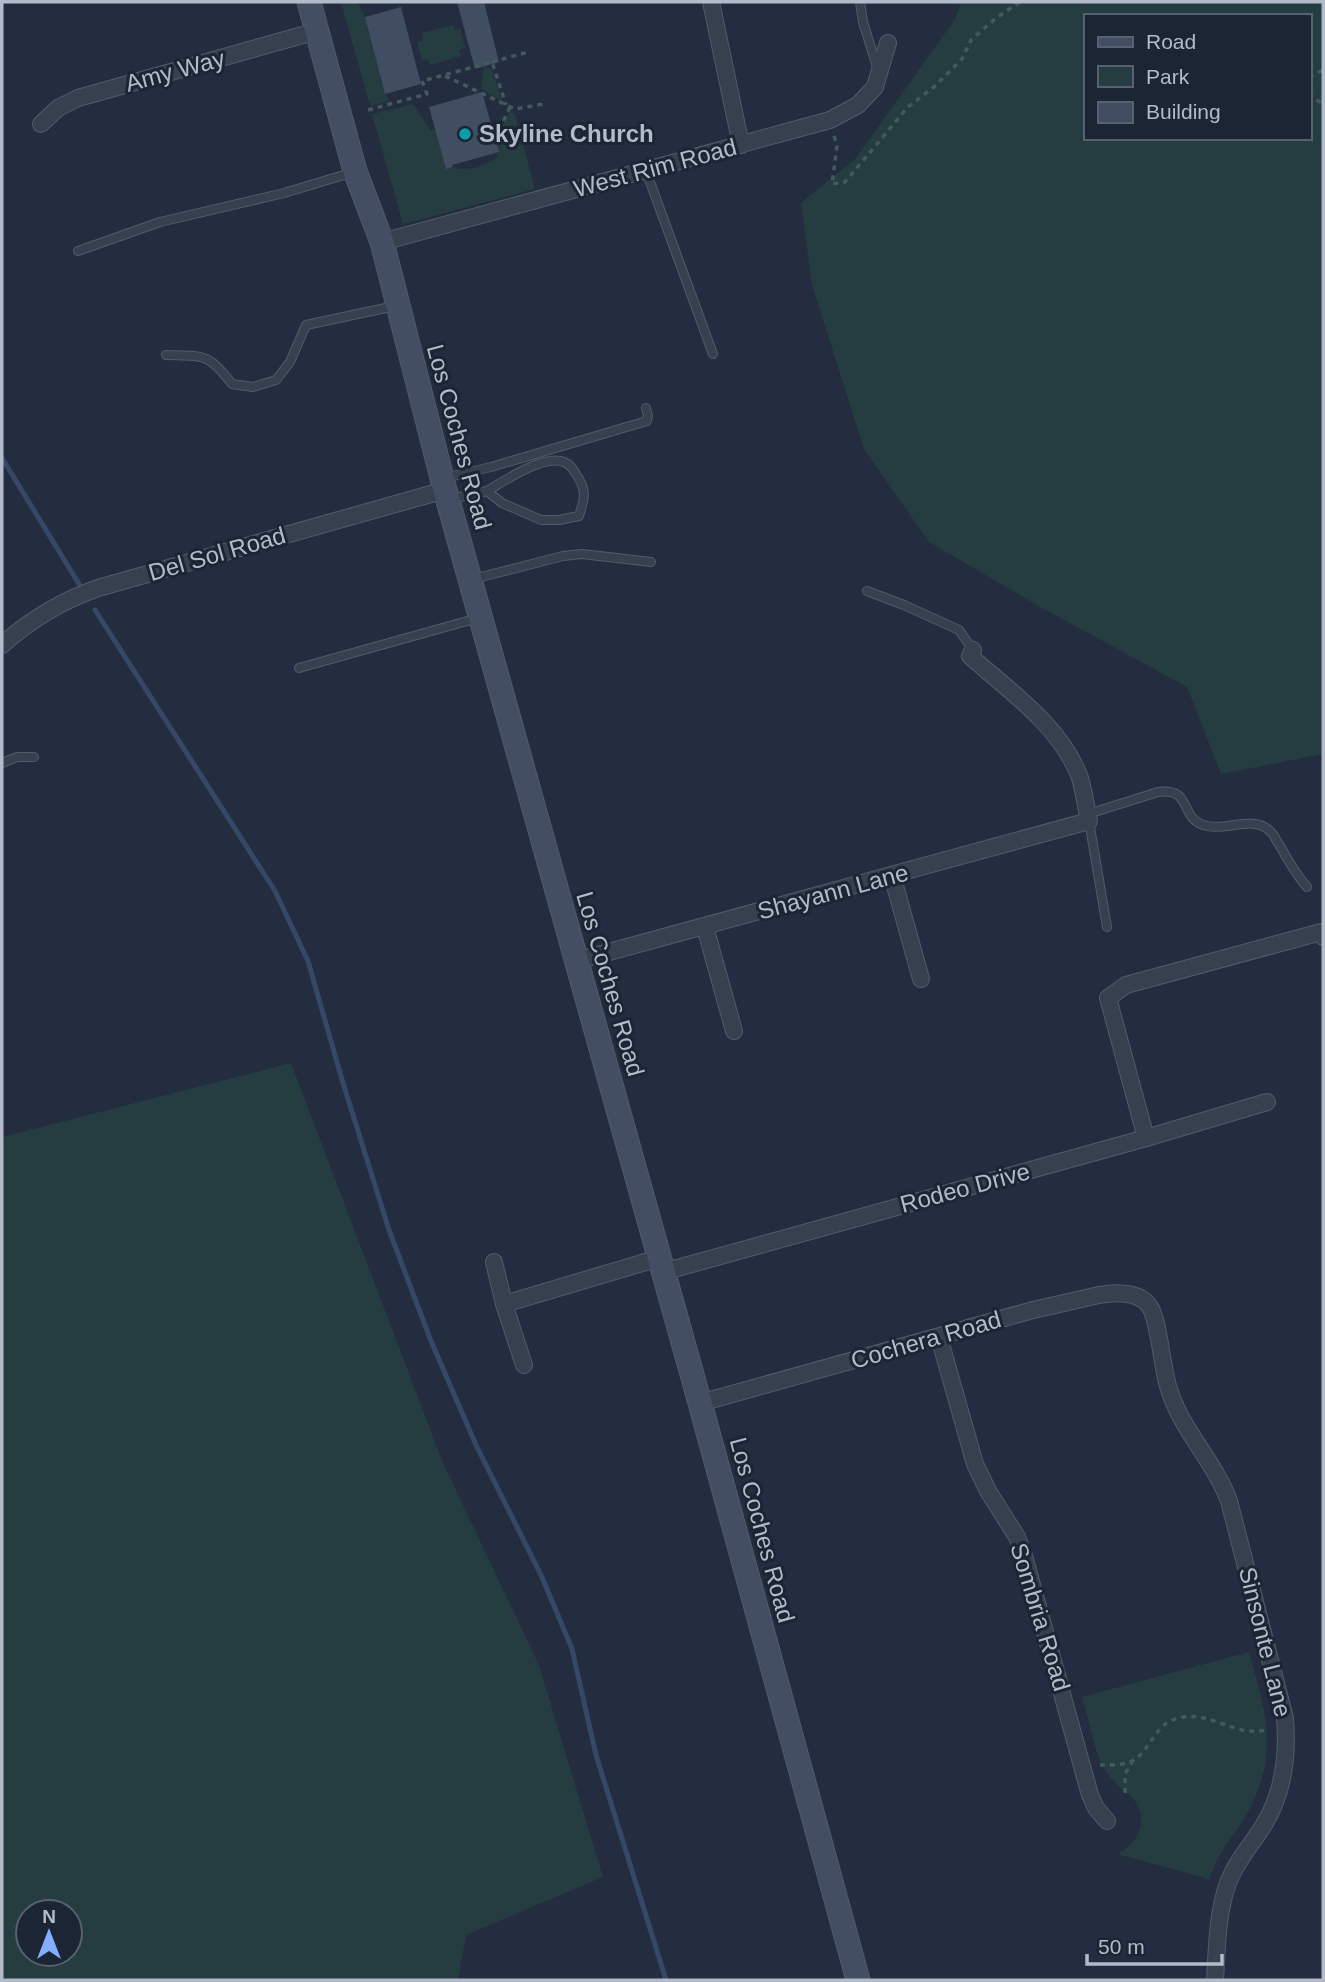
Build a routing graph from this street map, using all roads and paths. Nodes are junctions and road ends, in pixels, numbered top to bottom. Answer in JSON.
{"nodes":[{"id":1,"x":309,"y":2,"type":"edge"},
{"id":2,"x":711,"y":2,"type":"edge"},
{"id":3,"x":860,"y":2,"type":"edge"},
{"id":4,"x":1020,"y":2,"type":"edge"},
{"id":5,"x":317,"y":31,"type":"junction"},
{"id":6,"x":888,"y":43,"type":"dead end"},
{"id":7,"x":528,"y":52,"type":"dead end"},
{"id":8,"x":492,"y":62,"type":"junction"},
{"id":9,"x":879,"y":73,"type":"junction"},
{"id":10,"x":443,"y":75,"type":"junction"},
{"id":11,"x":543,"y":104,"type":"dead end"},
{"id":12,"x":508,"y":106,"type":"junction"},
{"id":13,"x":368,"y":110,"type":"dead end"},
{"id":14,"x":830,"y":120,"type":"junction"},
{"id":15,"x":41,"y":124,"type":"dead end"},
{"id":16,"x":495,"y":139,"type":"dead end"},
{"id":17,"x":741,"y":145,"type":"junction"},
{"id":18,"x":355,"y":171,"type":"junction"},
{"id":19,"x":646,"y":171,"type":"junction"},
{"id":20,"x":382,"y":242,"type":"junction"},
{"id":21,"x":78,"y":251,"type":"dead end"},
{"id":22,"x":398,"y":306,"type":"junction"},
{"id":23,"x":713,"y":354,"type":"dead end"},
{"id":24,"x":166,"y":355,"type":"dead end"},
{"id":25,"x":646,"y":408,"type":"dead end"},
{"id":26,"x":445,"y":490,"type":"junction"},
{"id":27,"x":487,"y":491,"type":"junction"},
{"id":28,"x":651,"y":562,"type":"dead end"},
{"id":29,"x":470,"y":579,"type":"junction"},
{"id":30,"x":867,"y":591,"type":"dead end"},
{"id":31,"x":480,"y":617,"type":"junction"},
{"id":32,"x":2,"y":645,"type":"edge"},
{"id":33,"x":973,"y":650,"type":"joint"},
{"id":34,"x":299,"y":668,"type":"dead end"},
{"id":35,"x":34,"y":757,"type":"dead end"},
{"id":36,"x":2,"y":763,"type":"edge"},
{"id":37,"x":1088,"y":817,"type":"junction"},
{"id":38,"x":892,"y":876,"type":"junction"},
{"id":39,"x":1307,"y":887,"type":"dead end"},
{"id":40,"x":705,"y":927,"type":"junction"},
{"id":41,"x":1107,"y":927,"type":"dead end"},
{"id":42,"x":1323,"y":937,"type":"edge"},
{"id":43,"x":576,"y":961,"type":"junction"},
{"id":44,"x":921,"y":979,"type":"dead end"},
{"id":45,"x":734,"y":1031,"type":"dead end"},
{"id":46,"x":1268,"y":1102,"type":"dead end"},
{"id":47,"x":1146,"y":1138,"type":"junction"},
{"id":48,"x":494,"y":1262,"type":"dead end"},
{"id":49,"x":661,"y":1265,"type":"junction"},
{"id":50,"x":504,"y":1304,"type":"junction"},
{"id":51,"x":1151,"y":1308,"type":"joint"},
{"id":52,"x":939,"y":1337,"type":"junction"},
{"id":53,"x":524,"y":1365,"type":"dead end"},
{"id":54,"x":700,"y":1403,"type":"junction"},
{"id":55,"x":1269,"y":1730,"type":"dead end"},
{"id":56,"x":1136,"y":1759,"type":"junction"},
{"id":57,"x":1100,"y":1765,"type":"dead end"},
{"id":58,"x":1125,"y":1793,"type":"dead end"},
{"id":59,"x":1107,"y":1821,"type":"dead end"},
{"id":60,"x":858,"y":1980,"type":"edge"},
{"id":61,"x":1215,"y":1980,"type":"edge"}],
"edges":[{"from":1,"to":5,"type":"main road","name":"Los Coches Road"},
{"from":2,"to":17,"type":"street"},
{"from":3,"to":9,"type":"lane"},
{"from":4,"to":14,"type":"path"},
{"from":5,"to":15,"type":"street","name":"Amy Way"},
{"from":5,"to":18,"type":"main road","name":"Los Coches Road"},
{"from":6,"to":9,"type":"street","name":"West Rim Road"},
{"from":7,"to":8,"type":"path"},
{"from":8,"to":10,"type":"path"},
{"from":8,"to":12,"type":"path"},
{"from":9,"to":14,"type":"street","name":"West Rim Road"},
{"from":10,"to":12,"type":"path"},
{"from":10,"to":13,"type":"path"},
{"from":11,"to":12,"type":"path"},
{"from":12,"to":16,"type":"path"},
{"from":14,"to":17,"type":"street","name":"West Rim Road"},
{"from":17,"to":19,"type":"street","name":"West Rim Road"},
{"from":18,"to":20,"type":"main road","name":"Los Coches Road"},
{"from":18,"to":21,"type":"lane"},
{"from":19,"to":20,"type":"street","name":"West Rim Road"},
{"from":19,"to":23,"type":"lane"},
{"from":20,"to":22,"type":"main road","name":"Los Coches Road"},
{"from":22,"to":24,"type":"lane"},
{"from":22,"to":26,"type":"main road","name":"Los Coches Road"},
{"from":25,"to":26,"type":"lane"},
{"from":26,"to":27,"type":"lane"},
{"from":26,"to":29,"type":"main road","name":"Los Coches Road"},
{"from":26,"to":32,"type":"street","name":"Del Sol Road"},
{"from":27,"to":27,"type":"lane"},
{"from":28,"to":29,"type":"lane"},
{"from":29,"to":31,"type":"main road","name":"Los Coches Road"},
{"from":30,"to":33,"type":"lane"},
{"from":31,"to":34,"type":"lane"},
{"from":31,"to":43,"type":"main road","name":"Los Coches Road"},
{"from":33,"to":37,"type":"street"},
{"from":35,"to":36,"type":"lane"},
{"from":37,"to":38,"type":"street","name":"Shayann Lane"},
{"from":37,"to":39,"type":"lane"},
{"from":37,"to":41,"type":"lane"},
{"from":38,"to":40,"type":"street","name":"Shayann Lane"},
{"from":38,"to":44,"type":"street"},
{"from":40,"to":43,"type":"street","name":"Shayann Lane"},
{"from":40,"to":45,"type":"street"},
{"from":42,"to":47,"type":"street"},
{"from":43,"to":49,"type":"main road","name":"Los Coches Road"},
{"from":46,"to":47,"type":"street","name":"Rodeo Drive"},
{"from":47,"to":49,"type":"street","name":"Rodeo Drive"},
{"from":48,"to":50,"type":"street"},
{"from":49,"to":50,"type":"street","name":"Rodeo Drive"},
{"from":49,"to":54,"type":"main road","name":"Los Coches Road"},
{"from":50,"to":53,"type":"street"},
{"from":51,"to":52,"type":"street","name":"Cochera Road"},
{"from":51,"to":61,"type":"street","name":"Sinsonte Lane"},
{"from":52,"to":54,"type":"street","name":"Cochera Road"},
{"from":52,"to":59,"type":"street","name":"Sombria Road"},
{"from":54,"to":60,"type":"main road","name":"Los Coches Road"},
{"from":55,"to":56,"type":"path"},
{"from":56,"to":57,"type":"path"},
{"from":56,"to":58,"type":"path"}]}
